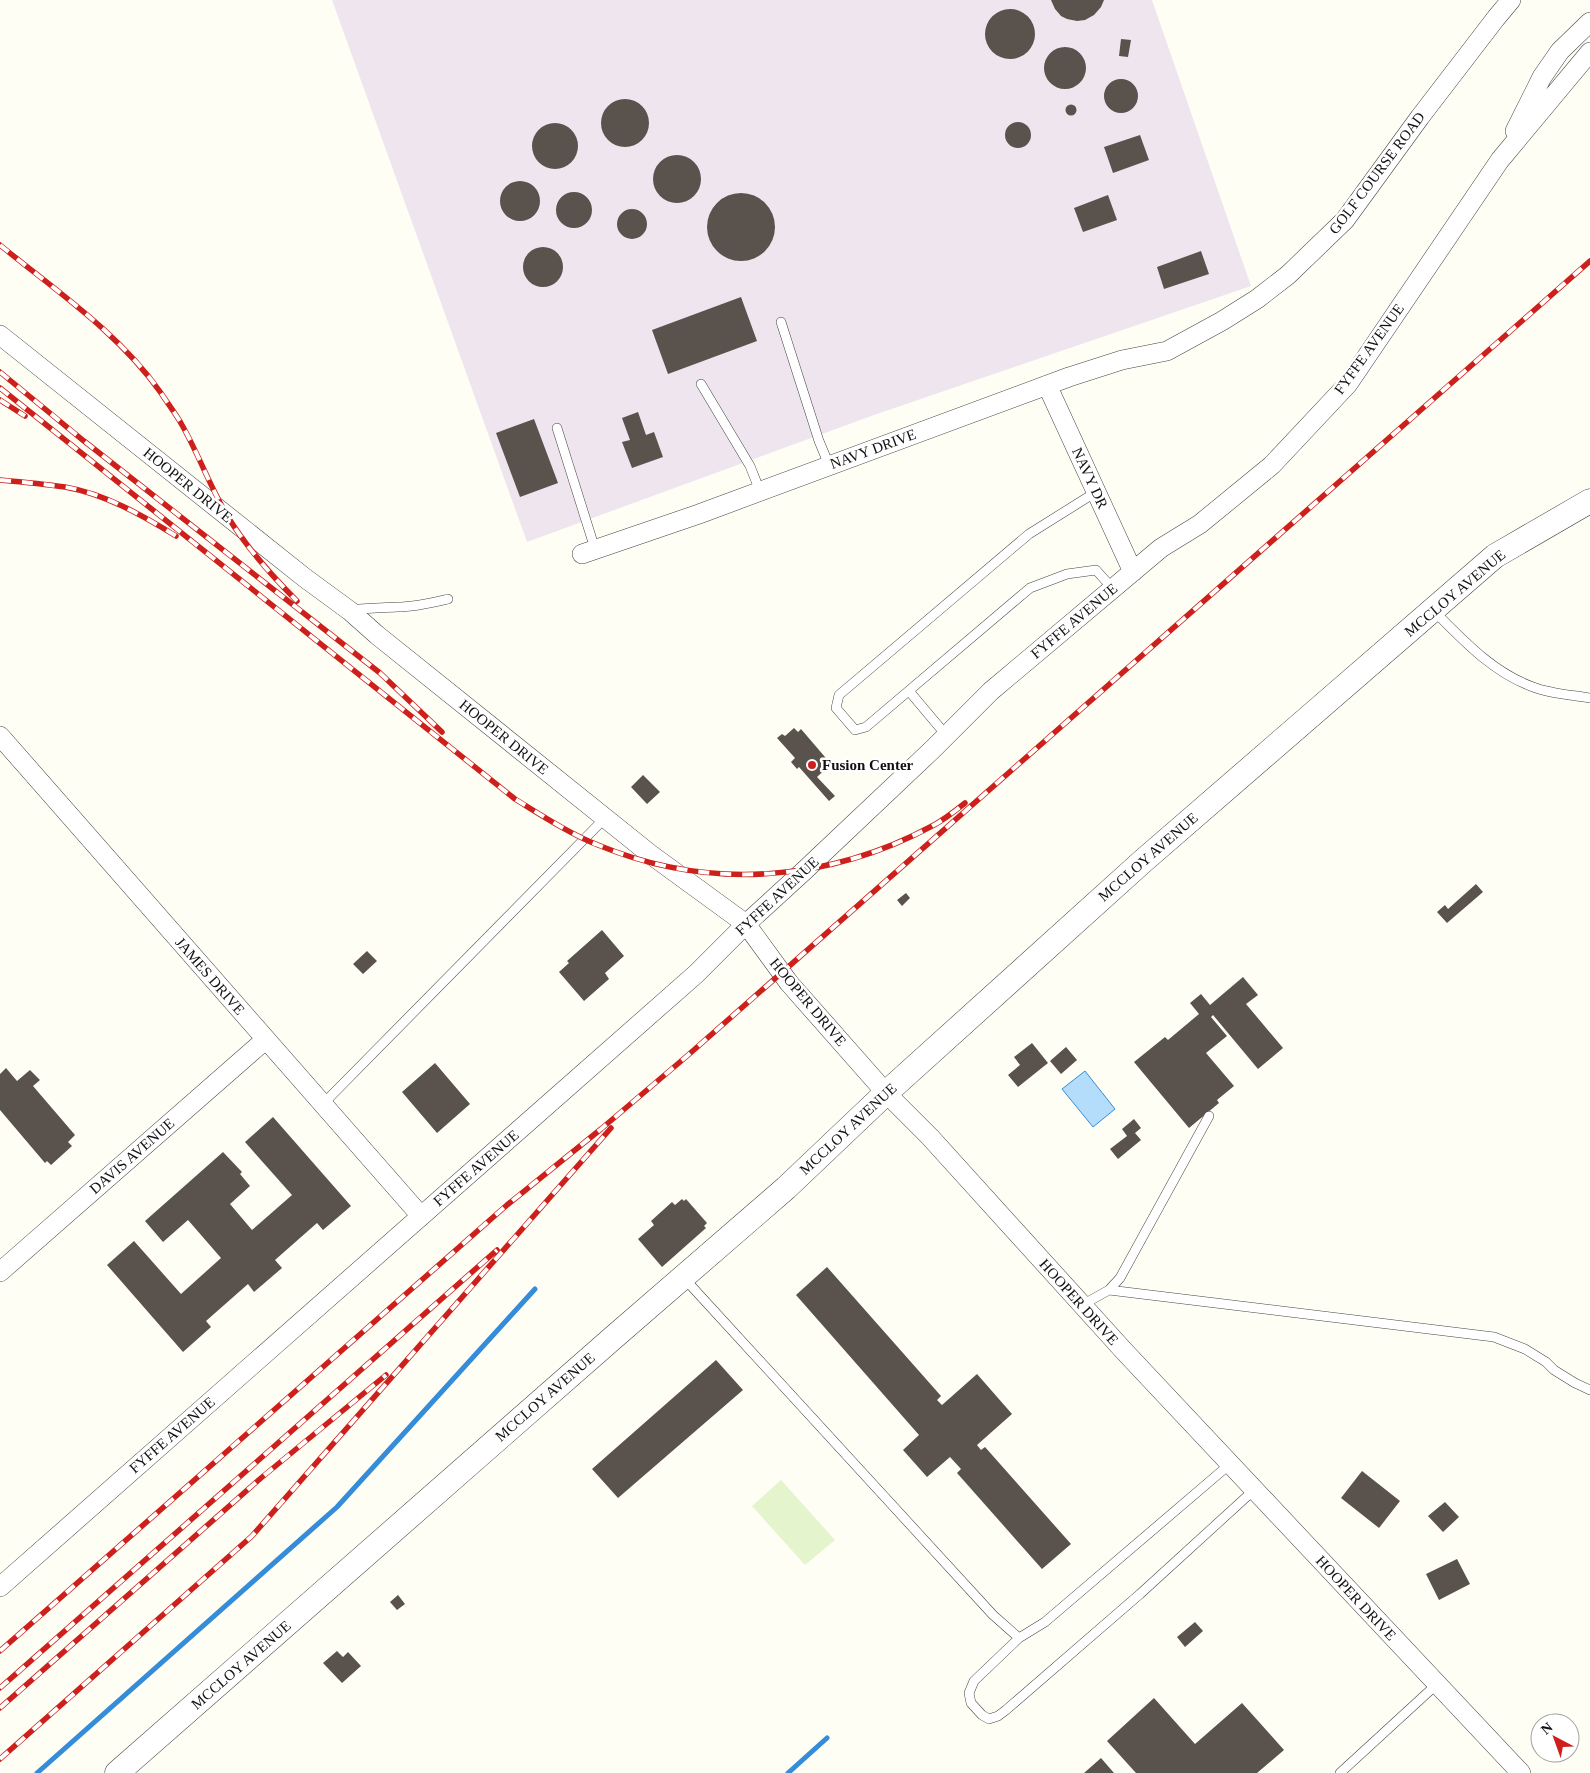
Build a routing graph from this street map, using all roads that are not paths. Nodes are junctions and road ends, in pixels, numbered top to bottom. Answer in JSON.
{"nodes":[{"id":1,"x":1512,"y":0,"type":"edge"},
{"id":2,"x":1590,"y":22,"type":"edge"},
{"id":3,"x":1590,"y":52,"type":"edge"},
{"id":4,"x":1500,"y":160,"type":"junction"},
{"id":5,"x":781,"y":322,"type":"dead end"},
{"id":6,"x":0,"y":335,"type":"edge"},
{"id":7,"x":1167,"y":351,"type":"joint"},
{"id":8,"x":701,"y":384,"type":"dead end"},
{"id":9,"x":1047,"y":385,"type":"junction"},
{"id":10,"x":556,"y":428,"type":"dead end"},
{"id":11,"x":829,"y":465,"type":"junction"},
{"id":12,"x":760,"y":491,"type":"junction"},
{"id":13,"x":1096,"y":492,"type":"junction"},
{"id":14,"x":1590,"y":501,"type":"edge"},
{"id":15,"x":588,"y":552,"type":"joint"},
{"id":16,"x":1133,"y":572,"type":"junction"},
{"id":17,"x":1113,"y":589,"type":"junction"},
{"id":18,"x":448,"y":599,"type":"dead end"},
{"id":19,"x":350,"y":610,"type":"junction"},
{"id":20,"x":1433,"y":610,"type":"junction"},
{"id":21,"x":909,"y":691,"type":"junction"},
{"id":22,"x":1590,"y":698,"type":"edge"},
{"id":23,"x":946,"y":735,"type":"junction"},
{"id":24,"x":0,"y":736,"type":"edge"},
{"id":25,"x":605,"y":818,"type":"junction"},
{"id":26,"x":746,"y":924,"type":"junction"},
{"id":27,"x":265,"y":1040,"type":"junction"},
{"id":28,"x":886,"y":1093,"type":"junction"},
{"id":29,"x":323,"y":1104,"type":"junction"},
{"id":30,"x":1209,"y":1116,"type":"dead end"},
{"id":31,"x":421,"y":1216,"type":"junction"},
{"id":32,"x":0,"y":1272,"type":"edge"},
{"id":33,"x":682,"y":1277,"type":"junction"},
{"id":34,"x":1109,"y":1290,"type":"junction"},
{"id":35,"x":1082,"y":1305,"type":"junction"},
{"id":36,"x":1590,"y":1390,"type":"edge"},
{"id":37,"x":1230,"y":1464,"type":"junction"},
{"id":38,"x":1254,"y":1490,"type":"junction"},
{"id":39,"x":0,"y":1587,"type":"edge"},
{"id":40,"x":1019,"y":1638,"type":"junction"},
{"id":41,"x":1436,"y":1684,"type":"junction"},
{"id":42,"x":117,"y":1773,"type":"edge"},
{"id":43,"x":1340,"y":1773,"type":"edge"},
{"id":44,"x":1520,"y":1773,"type":"edge"}],
"edges":[{"from":1,"to":7,"type":"street","name":"GOLF COURSE ROAD"},
{"from":2,"to":4,"type":"street","name":"FYFFE AVENUE"},
{"from":3,"to":4,"type":"street","name":"FYFFE AVENUE"},
{"from":4,"to":16,"type":"street","name":"FYFFE AVENUE"},
{"from":5,"to":11,"type":"lane"},
{"from":6,"to":19,"type":"street","name":"HOOPER DRIVE"},
{"from":7,"to":9,"type":"street","name":"NAVY DRIVE"},
{"from":8,"to":12,"type":"lane"},
{"from":9,"to":11,"type":"street","name":"NAVY DRIVE"},
{"from":9,"to":13,"type":"street","name":"NAVY DR"},
{"from":10,"to":15,"type":"lane"},
{"from":11,"to":12,"type":"street","name":"NAVY DRIVE"},
{"from":12,"to":15,"type":"street","name":"NAVY DRIVE"},
{"from":13,"to":16,"type":"street","name":"NAVY DR"},
{"from":13,"to":21,"type":"lane"},
{"from":14,"to":20,"type":"street","name":"MCCLOY AVENUE"},
{"from":16,"to":17,"type":"street","name":"FYFFE AVENUE"},
{"from":17,"to":21,"type":"lane"},
{"from":17,"to":23,"type":"street","name":"FYFFE AVENUE"},
{"from":18,"to":19,"type":"lane"},
{"from":19,"to":25,"type":"street","name":"HOOPER DRIVE"},
{"from":20,"to":22,"type":"lane"},
{"from":20,"to":28,"type":"street","name":"MCCLOY AVENUE"},
{"from":21,"to":23,"type":"lane"},
{"from":23,"to":26,"type":"street","name":"FYFFE AVENUE"},
{"from":24,"to":27,"type":"street","name":"JAMES DRIVE"},
{"from":25,"to":26,"type":"street","name":"HOOPER DRIVE"},
{"from":25,"to":29,"type":"lane"},
{"from":26,"to":28,"type":"street","name":"HOOPER DRIVE"},
{"from":26,"to":31,"type":"street","name":"FYFFE AVENUE"},
{"from":27,"to":29,"type":"street","name":"JAMES DRIVE"},
{"from":27,"to":32,"type":"street","name":"DAVIS AVENUE"},
{"from":28,"to":33,"type":"street","name":"MCCLOY AVENUE"},
{"from":28,"to":35,"type":"street","name":"HOOPER DRIVE"},
{"from":29,"to":31,"type":"street","name":"JAMES DRIVE"},
{"from":30,"to":34,"type":"lane"},
{"from":31,"to":39,"type":"street","name":"FYFFE AVENUE"},
{"from":33,"to":40,"type":"lane"},
{"from":33,"to":42,"type":"street","name":"MCCLOY AVENUE"},
{"from":34,"to":35,"type":"lane"},
{"from":34,"to":36,"type":"lane"},
{"from":35,"to":37,"type":"street","name":"HOOPER DRIVE"},
{"from":37,"to":38,"type":"street","name":"HOOPER DRIVE"},
{"from":37,"to":40,"type":"lane"},
{"from":38,"to":40,"type":"lane"},
{"from":38,"to":41,"type":"street","name":"HOOPER DRIVE"},
{"from":41,"to":43,"type":"lane"},
{"from":41,"to":44,"type":"street","name":"HOOPER DRIVE"}]}
